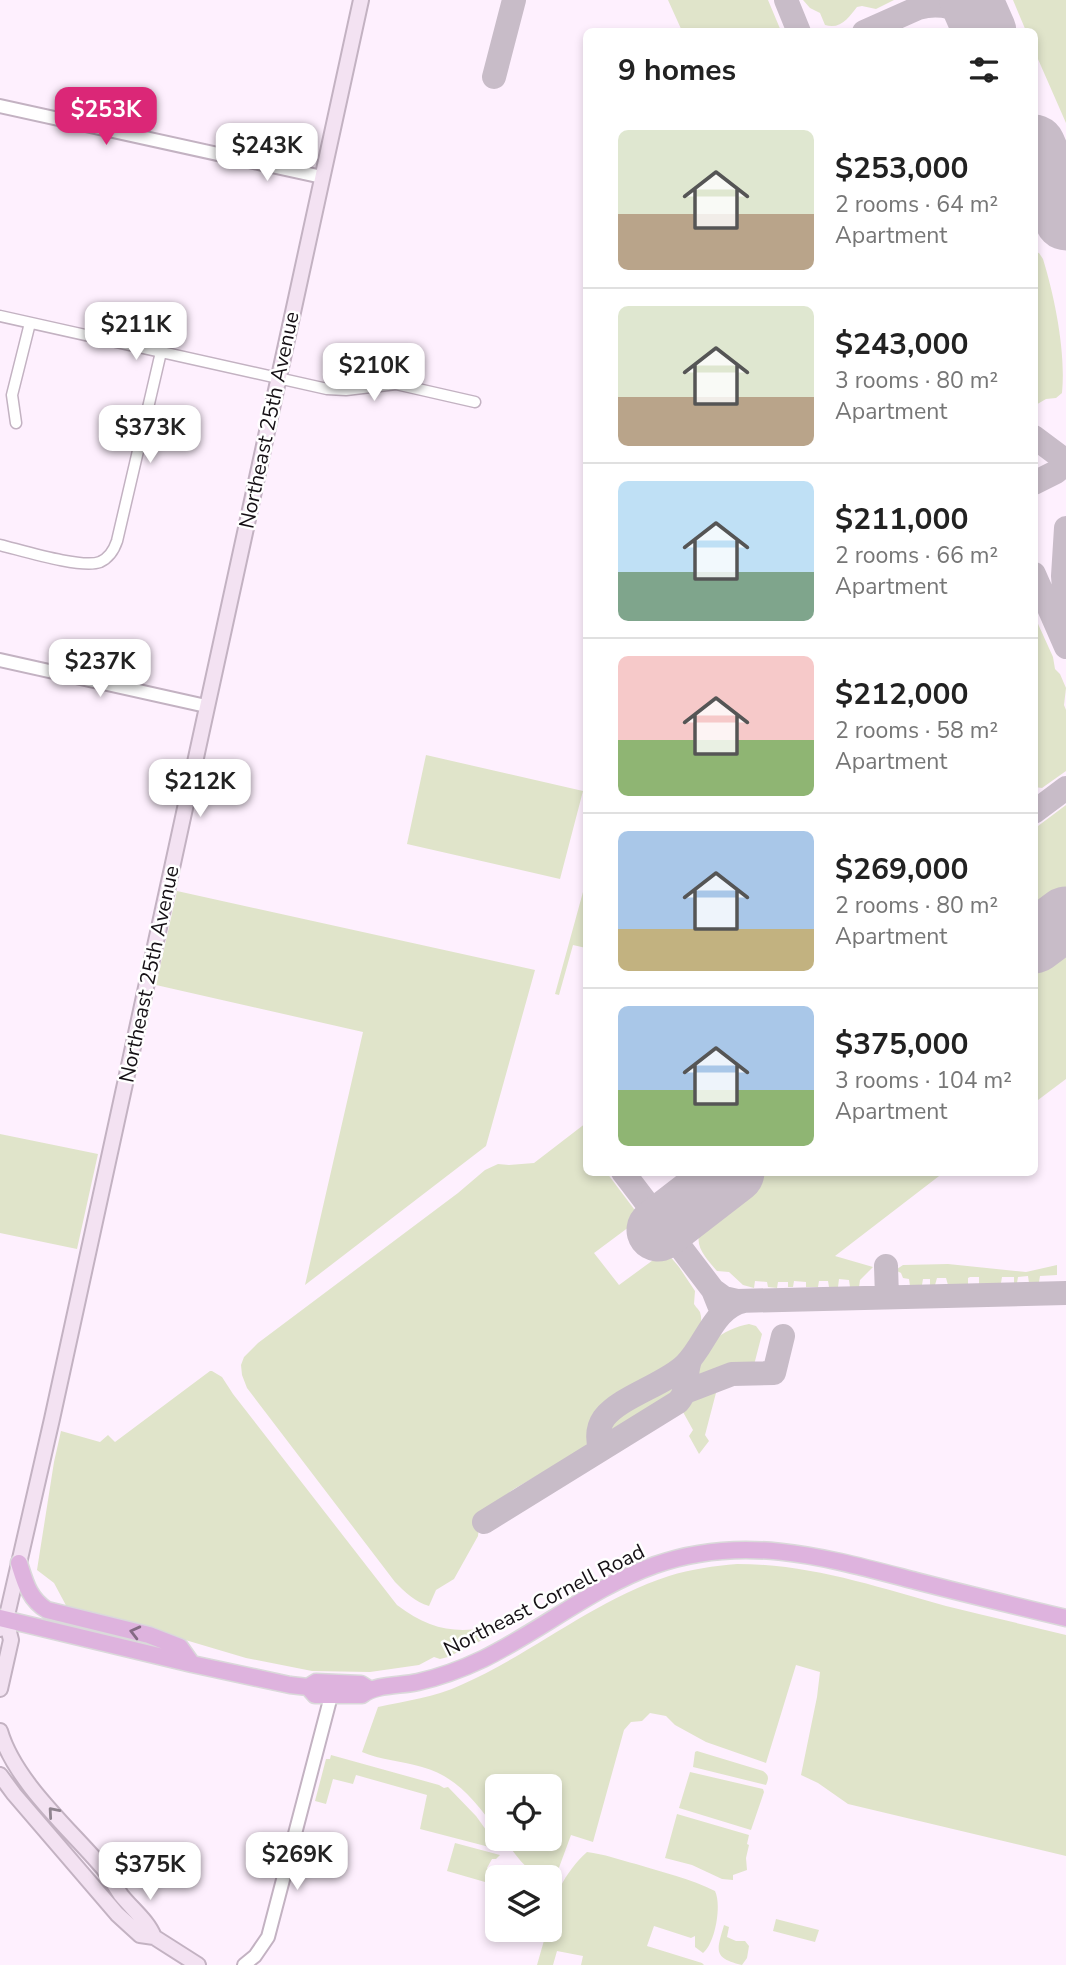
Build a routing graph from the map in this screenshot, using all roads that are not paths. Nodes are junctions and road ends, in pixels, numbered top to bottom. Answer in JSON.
{"nodes":[{"id":1,"x":361,"y":0,"type":"edge"},
{"id":2,"x":0,"y":106,"type":"edge"},
{"id":3,"x":322,"y":177,"type":"junction"},
{"id":4,"x":0,"y":316,"type":"edge"},
{"id":5,"x":30,"y":323,"type":"junction"},
{"id":6,"x":161,"y":352,"type":"junction"},
{"id":7,"x":279,"y":379,"type":"junction"},
{"id":8,"x":475,"y":402,"type":"dead end"},
{"id":9,"x":16,"y":423,"type":"dead end"},
{"id":10,"x":0,"y":545,"type":"edge"},
{"id":11,"x":0,"y":660,"type":"edge"},
{"id":12,"x":206,"y":706,"type":"junction"},
{"id":13,"x":19,"y":1563,"type":"junction"},
{"id":14,"x":1066,"y":1618,"type":"edge"},
{"id":15,"x":2,"y":1622,"type":"edge"},
{"id":16,"x":192,"y":1664,"type":"junction"},
{"id":17,"x":307,"y":1687,"type":"junction"},
{"id":18,"x":0,"y":1689,"type":"edge"},
{"id":19,"x":369,"y":1689,"type":"junction"},
{"id":20,"x":331,"y":1696,"type":"junction"},
{"id":21,"x":0,"y":1731,"type":"edge"},
{"id":22,"x":0,"y":1775,"type":"edge"},
{"id":23,"x":154,"y":1937,"type":"junction"},
{"id":24,"x":198,"y":1965,"type":"edge"},
{"id":25,"x":244,"y":1965,"type":"edge"}],
"edges":[{"from":1,"to":3,"type":"main road","name":"Northeast 25th Avenue"},
{"from":2,"to":3,"type":"street"},
{"from":3,"to":7,"type":"main road","name":"Northeast 25th Avenue"},
{"from":4,"to":5,"type":"street"},
{"from":5,"to":6,"type":"street"},
{"from":5,"to":9,"type":"street"},
{"from":6,"to":7,"type":"street"},
{"from":6,"to":10,"type":"street"},
{"from":7,"to":8,"type":"street"},
{"from":7,"to":12,"type":"main road","name":"Northeast 25th Avenue"},
{"from":11,"to":12,"type":"street"},
{"from":12,"to":13,"type":"main road","name":"Northeast 25th Avenue"},
{"from":13,"to":15,"type":"main road","name":"Northeast 25th Avenue"},
{"from":16,"to":13,"type":"highway","one_way":true},
{"from":14,"to":19,"type":"highway","name":"Northeast Cornell Road"},
{"from":15,"to":16,"type":"highway","name":"Northeast Cornell Road"},
{"from":15,"to":18,"type":"main road","name":"Northeast 25th Avenue"},
{"from":16,"to":17,"type":"highway","name":"Northeast Cornell Road"},
{"from":17,"to":19,"type":"highway","name":"Northeast Cornell Road"},
{"from":17,"to":20,"type":"highway","name":"Northeast Cornell Road"},
{"from":19,"to":20,"type":"highway","name":"Northeast Cornell Road"},
{"from":20,"to":25,"type":"street"},
{"from":23,"to":21,"type":"main road","one_way":true},
{"from":22,"to":23,"type":"main road"},
{"from":23,"to":24,"type":"main road"}]}
